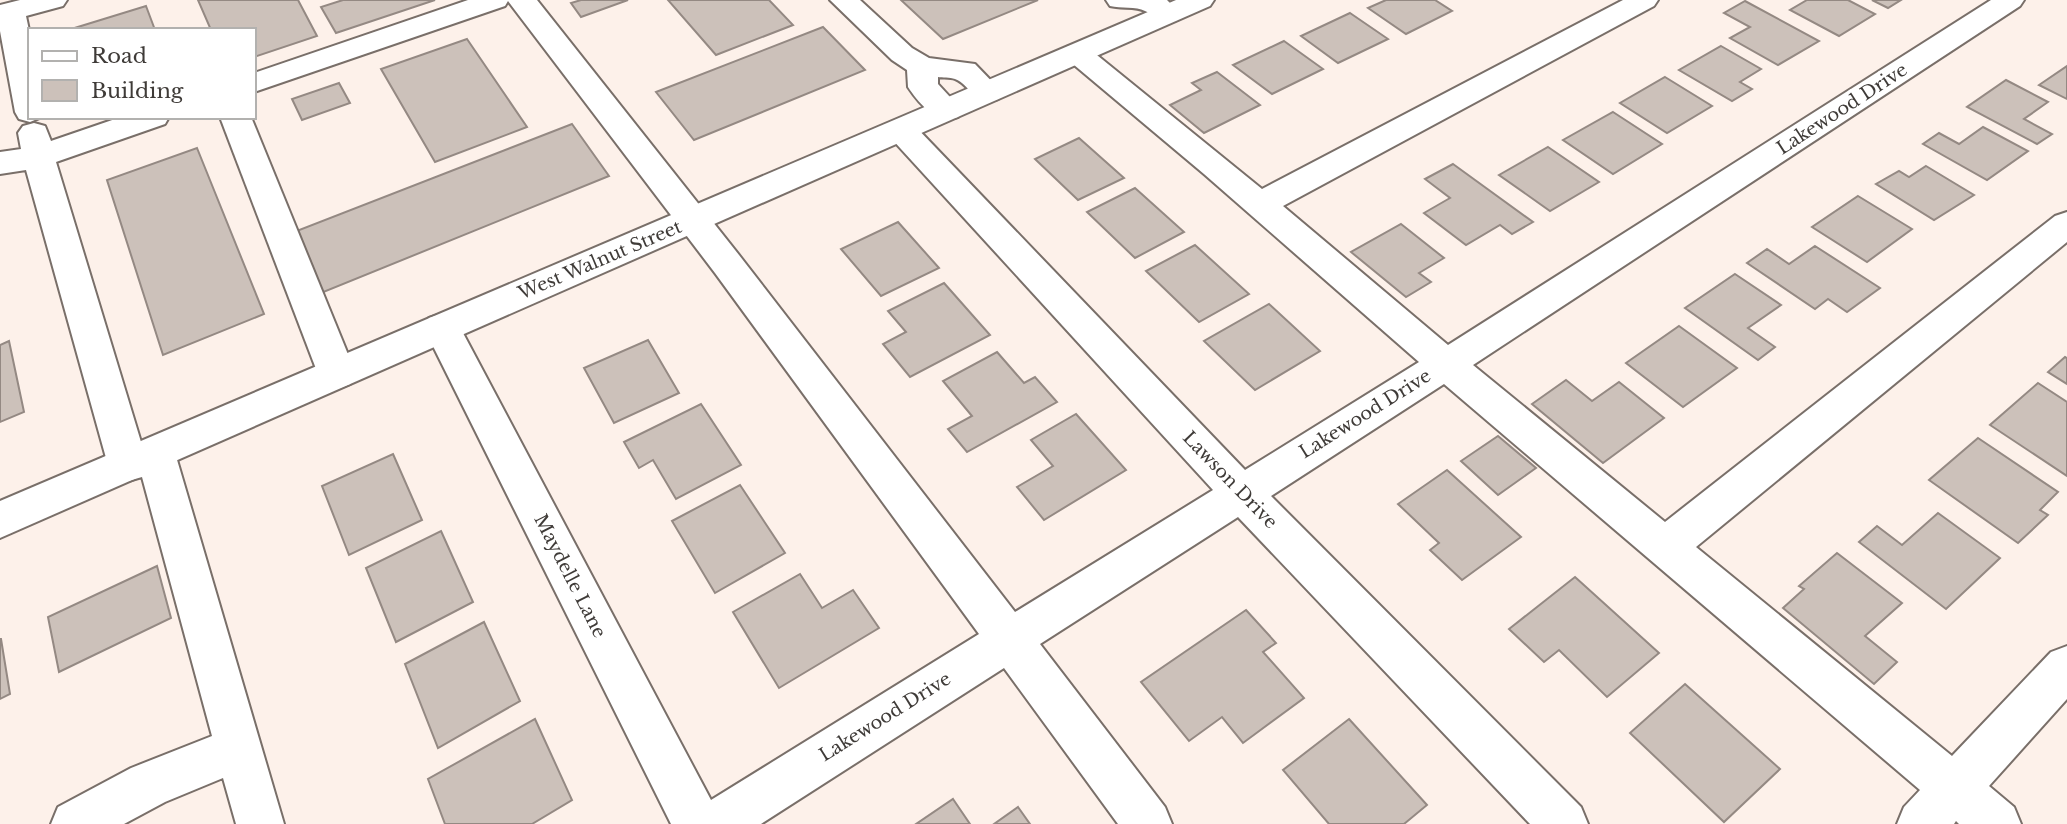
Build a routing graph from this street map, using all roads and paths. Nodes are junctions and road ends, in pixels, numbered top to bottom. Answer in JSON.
{"nodes":[{"id":1,"x":53,"y":0,"type":"edge"},
{"id":2,"x":495,"y":0,"type":"edge"},
{"id":3,"x":522,"y":0,"type":"edge"},
{"id":4,"x":844,"y":0,"type":"edge"},
{"id":5,"x":1120,"y":0,"type":"edge"},
{"id":6,"x":1200,"y":0,"type":"edge"},
{"id":7,"x":1644,"y":0,"type":"edge"},
{"id":8,"x":2010,"y":0,"type":"edge"},
{"id":9,"x":1159,"y":6,"type":"edge"},
{"id":10,"x":5,"y":13,"type":"edge"},
{"id":11,"x":1077,"y":53,"type":"junction"},
{"id":12,"x":922,"y":66,"type":"junction"},
{"id":13,"x":12,"y":82,"type":"edge"},
{"id":14,"x":256,"y":82,"type":"edge"},
{"id":15,"x":987,"y":92,"type":"junction"},
{"id":16,"x":947,"y":110,"type":"junction"},
{"id":17,"x":28,"y":111,"type":"edge"},
{"id":18,"x":31,"y":119,"type":"edge"},
{"id":19,"x":148,"y":119,"type":"edge"},
{"id":20,"x":236,"y":119,"type":"edge"},
{"id":21,"x":901,"y":130,"type":"junction"},
{"id":22,"x":38,"y":157,"type":"junction"},
{"id":23,"x":0,"y":163,"type":"edge"},
{"id":24,"x":1260,"y":204,"type":"junction"},
{"id":25,"x":693,"y":220,"type":"junction"},
{"id":26,"x":2067,"y":224,"type":"edge"},
{"id":27,"x":442,"y":328,"type":"junction"},
{"id":28,"x":1446,"y":364,"type":"junction"},
{"id":29,"x":337,"y":374,"type":"junction"},
{"id":30,"x":142,"y":459,"type":"junction"},
{"id":31,"x":1240,"y":492,"type":"junction"},
{"id":32,"x":0,"y":520,"type":"edge"},
{"id":33,"x":1666,"y":546,"type":"junction"},
{"id":34,"x":1010,"y":639,"type":"junction"},
{"id":35,"x":2067,"y":667,"type":"edge"},
{"id":36,"x":237,"y":749,"type":"junction"},
{"id":37,"x":1954,"y":789,"type":"junction"},
{"id":38,"x":75,"y":824,"type":"edge"},
{"id":39,"x":260,"y":824,"type":"edge"},
{"id":40,"x":697,"y":824,"type":"edge"},
{"id":41,"x":717,"y":824,"type":"edge"},
{"id":42,"x":1147,"y":824,"type":"edge"},
{"id":43,"x":1564,"y":824,"type":"edge"},
{"id":44,"x":1921,"y":824,"type":"edge"},
{"id":45,"x":1997,"y":824,"type":"edge"}],
"edges":[{"from":1,"to":10,"type":"street"},
{"from":2,"to":14,"type":"street"},
{"from":3,"to":25,"type":"street"},
{"from":4,"to":12,"type":"street"},
{"from":5,"to":9,"type":"street"},
{"from":6,"to":9,"type":"street","name":"West Walnut Street"},
{"from":7,"to":24,"type":"street"},
{"from":8,"to":28,"type":"street","name":"Lakewood Drive"},
{"from":9,"to":11,"type":"street","name":"West Walnut Street"},
{"from":10,"to":13,"type":"street"},
{"from":11,"to":15,"type":"street","name":"West Walnut Street"},
{"from":11,"to":24,"type":"street"},
{"from":12,"to":15,"type":"street"},
{"from":12,"to":16,"type":"street"},
{"from":13,"to":17,"type":"street"},
{"from":15,"to":16,"type":"street","name":"West Walnut Street"},
{"from":16,"to":21,"type":"street","name":"West Walnut Street"},
{"from":18,"to":22,"type":"street"},
{"from":19,"to":22,"type":"street"},
{"from":20,"to":29,"type":"street"},
{"from":21,"to":25,"type":"street","name":"West Walnut Street"},
{"from":21,"to":31,"type":"street","name":"Lawson Drive"},
{"from":22,"to":23,"type":"street"},
{"from":22,"to":30,"type":"street"},
{"from":24,"to":28,"type":"street"},
{"from":25,"to":27,"type":"street","name":"West Walnut Street"},
{"from":25,"to":34,"type":"street"},
{"from":26,"to":33,"type":"street"},
{"from":27,"to":29,"type":"street","name":"West Walnut Street"},
{"from":27,"to":40,"type":"street","name":"Maydelle Lane"},
{"from":28,"to":31,"type":"street","name":"Lakewood Drive"},
{"from":28,"to":33,"type":"street"},
{"from":29,"to":30,"type":"street","name":"West Walnut Street"},
{"from":30,"to":32,"type":"street","name":"West Walnut Street"},
{"from":30,"to":36,"type":"street"},
{"from":31,"to":34,"type":"street","name":"Lakewood Drive"},
{"from":31,"to":43,"type":"street","name":"Lawson Drive"},
{"from":33,"to":37,"type":"street"},
{"from":34,"to":41,"type":"street","name":"Lakewood Drive"},
{"from":34,"to":42,"type":"street"},
{"from":35,"to":37,"type":"street"},
{"from":36,"to":38,"type":"street"},
{"from":36,"to":39,"type":"street"},
{"from":37,"to":44,"type":"street"},
{"from":37,"to":45,"type":"street"}]}
